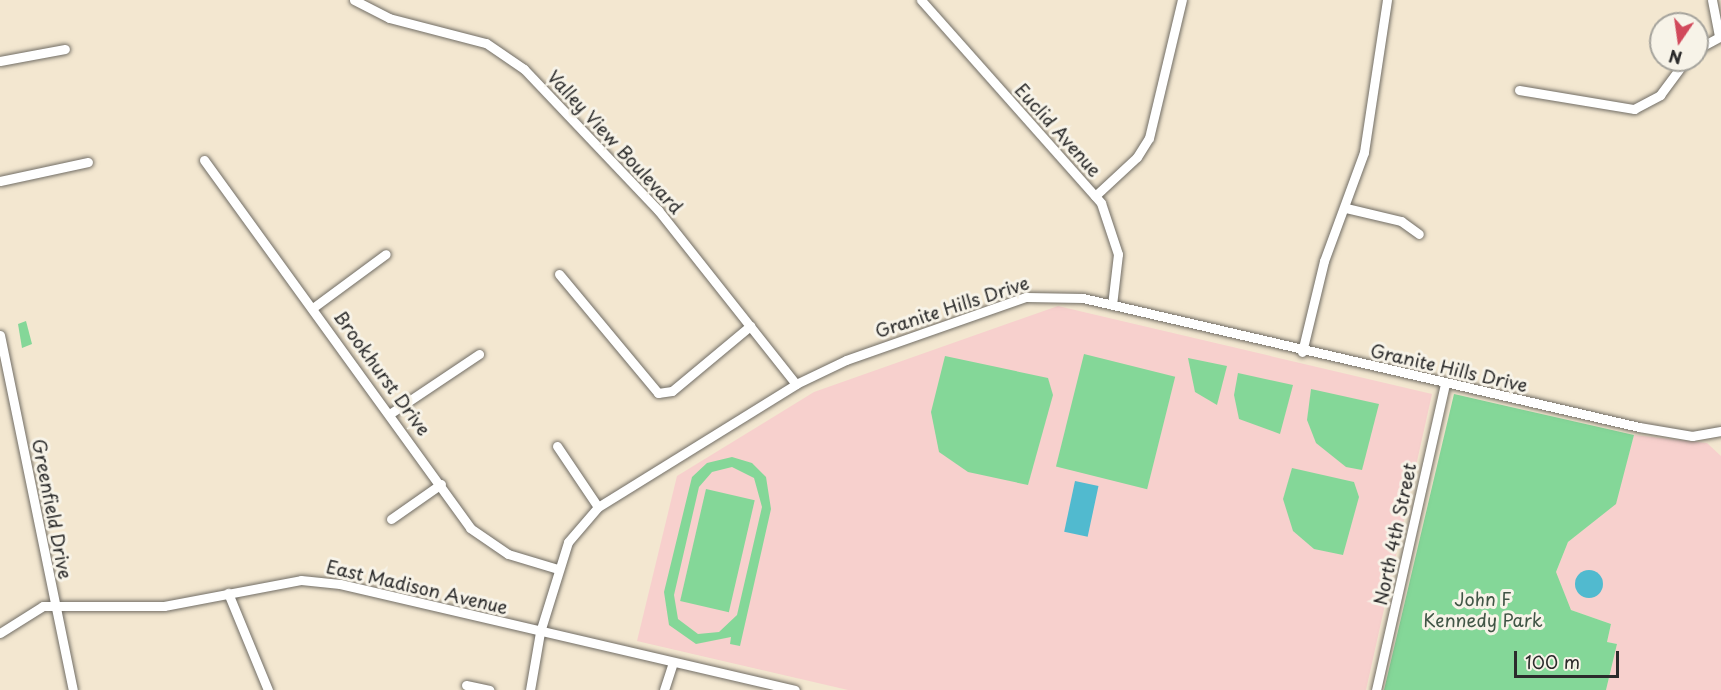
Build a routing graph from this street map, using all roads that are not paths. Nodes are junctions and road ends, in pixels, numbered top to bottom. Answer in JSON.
{"nodes":[{"id":1,"x":354,"y":0,"type":"edge"},
{"id":2,"x":921,"y":0,"type":"edge"},
{"id":3,"x":1182,"y":0,"type":"edge"},
{"id":4,"x":1387,"y":0,"type":"edge"},
{"id":5,"x":1712,"y":0,"type":"edge"},
{"id":6,"x":1720,"y":36,"type":"edge"},
{"id":7,"x":65,"y":49,"type":"dead end"},
{"id":8,"x":0,"y":61,"type":"edge"},
{"id":9,"x":1676,"y":72,"type":"edge"},
{"id":10,"x":1519,"y":90,"type":"dead end"},
{"id":11,"x":204,"y":160,"type":"dead end"},
{"id":12,"x":88,"y":162,"type":"dead end"},
{"id":13,"x":0,"y":180,"type":"edge"},
{"id":14,"x":1095,"y":196,"type":"junction"},
{"id":15,"x":1346,"y":208,"type":"junction"},
{"id":16,"x":1419,"y":234,"type":"dead end"},
{"id":17,"x":386,"y":254,"type":"dead end"},
{"id":18,"x":559,"y":274,"type":"dead end"},
{"id":19,"x":1112,"y":304,"type":"junction"},
{"id":20,"x":314,"y":307,"type":"junction"},
{"id":21,"x":750,"y":326,"type":"junction"},
{"id":22,"x":0,"y":335,"type":"edge"},
{"id":23,"x":1302,"y":352,"type":"junction"},
{"id":24,"x":479,"y":354,"type":"dead end"},
{"id":25,"x":796,"y":384,"type":"junction"},
{"id":26,"x":1445,"y":384,"type":"junction"},
{"id":27,"x":391,"y":413,"type":"junction"},
{"id":28,"x":1720,"y":435,"type":"edge"},
{"id":29,"x":557,"y":446,"type":"dead end"},
{"id":30,"x":441,"y":484,"type":"junction"},
{"id":31,"x":598,"y":507,"type":"junction"},
{"id":32,"x":391,"y":519,"type":"dead end"},
{"id":33,"x":558,"y":569,"type":"junction"},
{"id":34,"x":228,"y":593,"type":"junction"},
{"id":35,"x":54,"y":604,"type":"junction"},
{"id":36,"x":540,"y":632,"type":"junction"},
{"id":37,"x":0,"y":633,"type":"edge"},
{"id":38,"x":673,"y":662,"type":"junction"},
{"id":39,"x":466,"y":686,"type":"dead end"},
{"id":40,"x":773,"y":688,"type":"edge"},
{"id":41,"x":73,"y":690,"type":"edge"},
{"id":42,"x":268,"y":690,"type":"edge"},
{"id":43,"x":489,"y":690,"type":"edge"},
{"id":44,"x":530,"y":690,"type":"edge"},
{"id":45,"x":664,"y":690,"type":"edge"},
{"id":46,"x":795,"y":690,"type":"edge"},
{"id":47,"x":1376,"y":690,"type":"edge"}],
"edges":[{"from":1,"to":21,"type":"street","name":"Valley View Boulevard"},
{"from":2,"to":14,"type":"street","name":"Euclid Avenue"},
{"from":3,"to":14,"type":"street"},
{"from":4,"to":15,"type":"street"},
{"from":5,"to":6,"type":"street"},
{"from":7,"to":8,"type":"street"},
{"from":9,"to":10,"type":"street"},
{"from":11,"to":20,"type":"street","name":"Brookhurst Drive"},
{"from":12,"to":13,"type":"street"},
{"from":14,"to":19,"type":"street","name":"Euclid Avenue"},
{"from":15,"to":16,"type":"street"},
{"from":15,"to":23,"type":"street"},
{"from":17,"to":20,"type":"street"},
{"from":18,"to":21,"type":"street"},
{"from":19,"to":23,"type":"street","name":"Granite Hills Drive"},
{"from":19,"to":25,"type":"street","name":"Granite Hills Drive"},
{"from":20,"to":27,"type":"street","name":"Brookhurst Drive"},
{"from":21,"to":25,"type":"street","name":"Valley View Boulevard"},
{"from":22,"to":35,"type":"street","name":"Greenfield Drive"},
{"from":23,"to":26,"type":"street","name":"Granite Hills Drive"},
{"from":24,"to":27,"type":"street"},
{"from":25,"to":31,"type":"street","name":"Granite Hills Drive"},
{"from":26,"to":28,"type":"street","name":"Granite Hills Drive"},
{"from":26,"to":47,"type":"street","name":"North 4th Street"},
{"from":27,"to":30,"type":"street","name":"Brookhurst Drive"},
{"from":29,"to":31,"type":"street"},
{"from":30,"to":32,"type":"street"},
{"from":30,"to":33,"type":"street","name":"Brookhurst Drive"},
{"from":31,"to":33,"type":"street","name":"Granite Hills Drive"},
{"from":33,"to":36,"type":"street","name":"Granite Hills Drive"},
{"from":34,"to":35,"type":"street","name":"East Madison Avenue"},
{"from":34,"to":36,"type":"street","name":"East Madison Avenue"},
{"from":34,"to":42,"type":"street"},
{"from":35,"to":37,"type":"street","name":"East Madison Avenue"},
{"from":35,"to":41,"type":"street","name":"Greenfield Drive"},
{"from":36,"to":38,"type":"street","name":"East Madison Avenue"},
{"from":36,"to":44,"type":"street","name":"Granite Hills Drive"},
{"from":38,"to":40,"type":"street","name":"East Madison Avenue"},
{"from":38,"to":45,"type":"street"},
{"from":39,"to":43,"type":"street"},
{"from":40,"to":46,"type":"street","name":"East Madison Avenue"}]}
